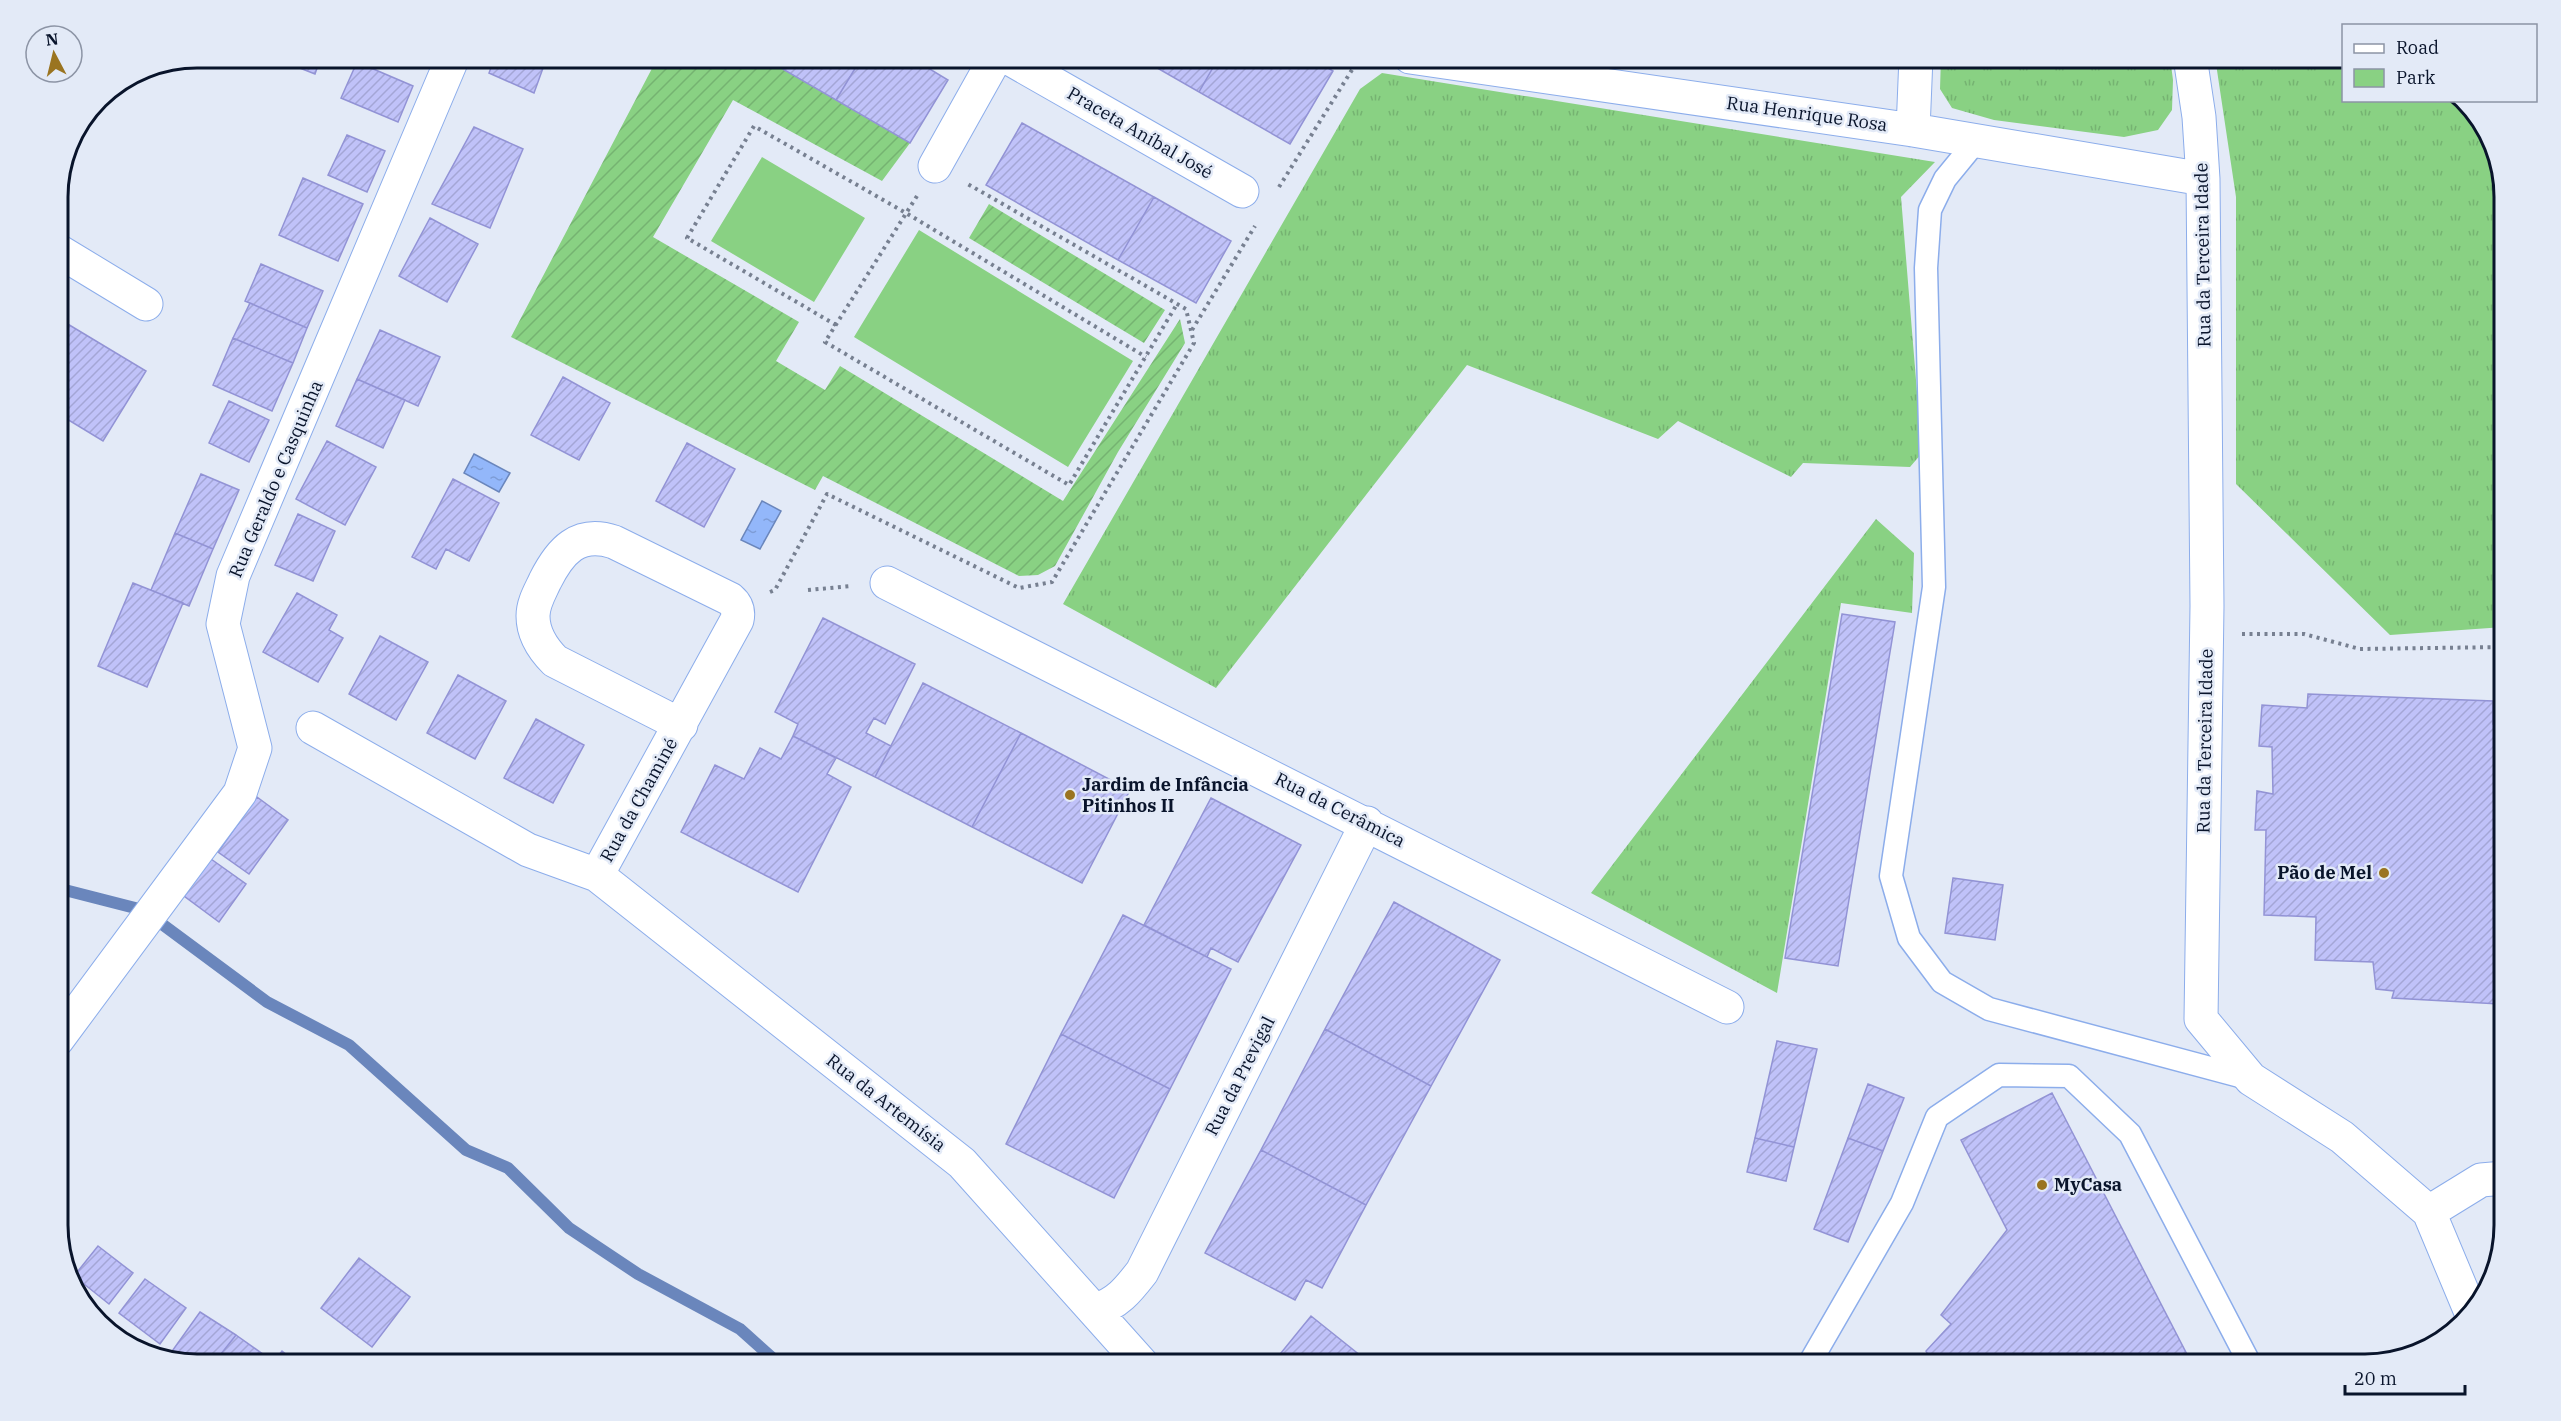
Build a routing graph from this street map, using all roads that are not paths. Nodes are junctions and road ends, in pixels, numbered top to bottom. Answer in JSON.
{"nodes":[{"id":1,"x":448,"y":68,"type":"edge"},
{"id":2,"x":990,"y":68,"type":"edge"},
{"id":3,"x":1026,"y":68,"type":"edge"},
{"id":4,"x":1486,"y":68,"type":"edge"},
{"id":5,"x":1916,"y":68,"type":"edge"},
{"id":6,"x":2192,"y":68,"type":"edge"},
{"id":7,"x":1913,"y":130,"type":"junction"},
{"id":8,"x":1977,"y":140,"type":"junction"},
{"id":9,"x":935,"y":166,"type":"road end"},
{"id":10,"x":2203,"y":179,"type":"junction"},
{"id":11,"x":1242,"y":191,"type":"dead end"},
{"id":12,"x":68,"y":257,"type":"edge"},
{"id":13,"x":146,"y":304,"type":"dead end"},
{"id":14,"x":887,"y":583,"type":"road end"},
{"id":15,"x":681,"y":725,"type":"junction"},
{"id":16,"x":313,"y":728,"type":"dead end"},
{"id":17,"x":1367,"y":823,"type":"junction"},
{"id":18,"x":597,"y":875,"type":"junction"},
{"id":19,"x":1727,"y":1007,"type":"dead end"},
{"id":20,"x":68,"y":1025,"type":"edge"},
{"id":21,"x":2251,"y":1079,"type":"junction"},
{"id":22,"x":2494,"y":1179,"type":"edge"},
{"id":23,"x":2429,"y":1212,"type":"junction"},
{"id":24,"x":2467,"y":1303,"type":"edge"},
{"id":25,"x":1095,"y":1310,"type":"junction"},
{"id":26,"x":1133,"y":1354,"type":"edge"},
{"id":27,"x":1815,"y":1354,"type":"edge"},
{"id":28,"x":2245,"y":1354,"type":"edge"}],
"edges":[{"from":1,"to":20,"type":"street","name":"Rua Geraldo e Casquinha"},
{"from":2,"to":9,"type":"street"},
{"from":3,"to":11,"type":"street","name":"Praceta Aníbal José"},
{"from":4,"to":7,"type":"street","name":"Rua Henrique Rosa"},
{"from":5,"to":7,"type":"street"},
{"from":6,"to":10,"type":"street","name":"Rua da Terceira Idade"},
{"from":7,"to":8,"type":"street","name":"Rua Henrique Rosa"},
{"from":8,"to":10,"type":"street","name":"Rua Henrique Rosa"},
{"from":8,"to":21,"type":"lane"},
{"from":10,"to":21,"type":"street","name":"Rua da Terceira Idade"},
{"from":12,"to":13,"type":"street"},
{"from":14,"to":17,"type":"street","name":"Rua da Cerâmica"},
{"from":15,"to":15,"type":"street","name":"Rua da Chaminé"},
{"from":15,"to":18,"type":"street","name":"Rua da Chaminé"},
{"from":16,"to":18,"type":"street","name":"Rua da Artemísia"},
{"from":17,"to":19,"type":"street","name":"Rua da Cerâmica"},
{"from":17,"to":25,"type":"street","name":"Rua da Previgal"},
{"from":18,"to":25,"type":"street","name":"Rua da Artemísia"},
{"from":21,"to":23,"type":"street","name":"Rua da Terceira Idade"},
{"from":22,"to":23,"type":"street"},
{"from":23,"to":24,"type":"street","name":"Rua da Terceira Idade"},
{"from":25,"to":26,"type":"street","name":"Rua da Artemísia"},
{"from":27,"to":28,"type":"lane"}]}
